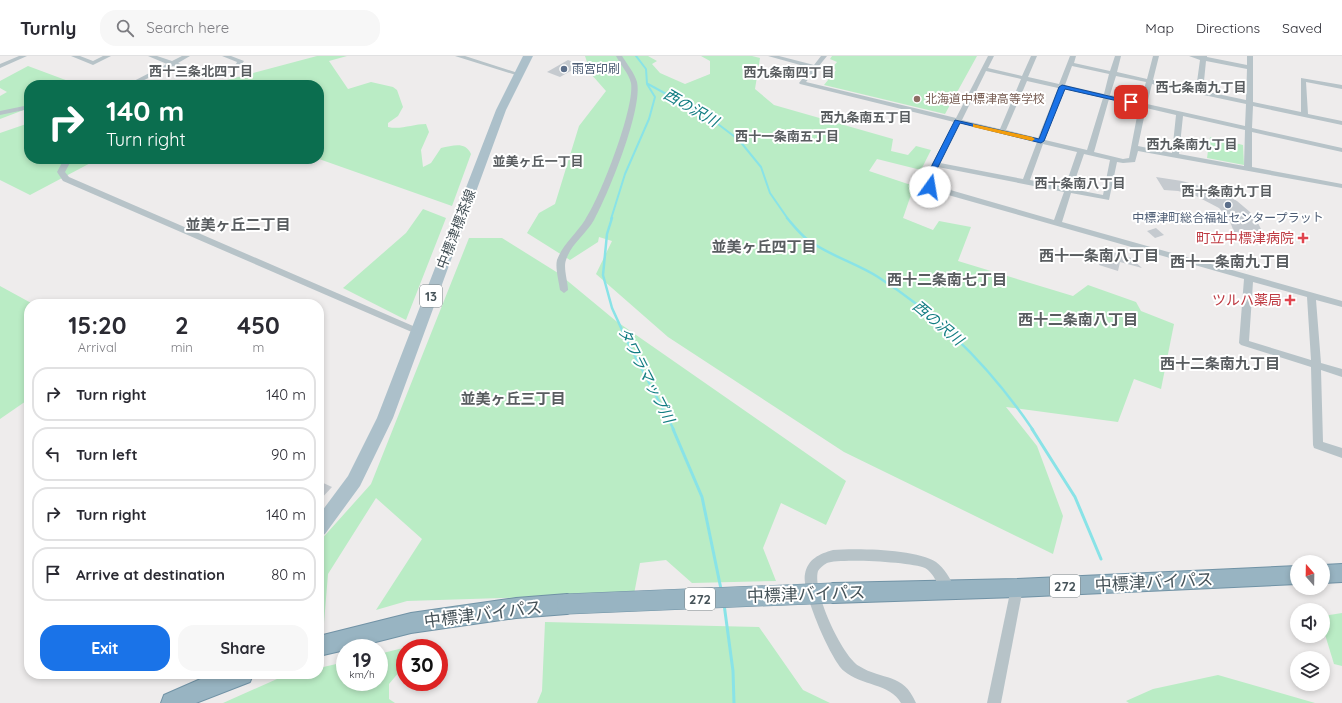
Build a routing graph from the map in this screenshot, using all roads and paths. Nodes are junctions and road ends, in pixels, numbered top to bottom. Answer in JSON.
{"nodes":[{"id":1,"x":24,"y":56,"type":"edge"},
{"id":2,"x":74,"y":56,"type":"edge"},
{"id":3,"x":108,"y":56,"type":"edge"},
{"id":4,"x":151,"y":56,"type":"edge"},
{"id":5,"x":187,"y":56,"type":"edge"},
{"id":6,"x":225,"y":56,"type":"edge"},
{"id":7,"x":458,"y":56,"type":"edge"},
{"id":8,"x":528,"y":56,"type":"edge"},
{"id":9,"x":619,"y":56,"type":"edge"},
{"id":10,"x":770,"y":56,"type":"edge"},
{"id":11,"x":824,"y":56,"type":"edge"},
{"id":12,"x":991,"y":56,"type":"edge"},
{"id":13,"x":1034,"y":56,"type":"edge"},
{"id":14,"x":1073,"y":56,"type":"edge"},
{"id":15,"x":1118,"y":56,"type":"edge"},
{"id":16,"x":1156,"y":56,"type":"edge"},
{"id":17,"x":1192,"y":56,"type":"edge"},
{"id":18,"x":1250,"y":56,"type":"edge"},
{"id":19,"x":1204,"y":57,"type":"edge"},
{"id":20,"x":172,"y":63,"type":"junction"},
{"id":21,"x":1070,"y":64,"type":"junction"},
{"id":22,"x":0,"y":66,"type":"edge"},
{"id":23,"x":815,"y":67,"type":"junction"},
{"id":24,"x":1250,"y":68,"type":"junction"},
{"id":25,"x":984,"y":69,"type":"junction"},
{"id":26,"x":1113,"y":73,"type":"junction"},
{"id":27,"x":518,"y":74,"type":"junction"},
{"id":28,"x":1024,"y":78,"type":"junction"},
{"id":29,"x":139,"y":80,"type":"edge"},
{"id":30,"x":1150,"y":81,"type":"junction"},
{"id":31,"x":1062,"y":87,"type":"junction"},
{"id":32,"x":1342,"y":87,"type":"edge"},
{"id":33,"x":1199,"y":92,"type":"junction"},
{"id":34,"x":1106,"y":97,"type":"junction"},
{"id":35,"x":1250,"y":103,"type":"junction"},
{"id":36,"x":1143,"y":105,"type":"junction"},
{"id":37,"x":24,"y":108,"type":"edge"},
{"id":38,"x":0,"y":113,"type":"edge"},
{"id":39,"x":1180,"y":114,"type":"junction"},
{"id":40,"x":1305,"y":115,"type":"junction"},
{"id":41,"x":958,"y":121,"type":"junction"},
{"id":42,"x":1342,"y":123,"type":"edge"},
{"id":43,"x":1248,"y":129,"type":"junction"},
{"id":44,"x":1002,"y":132,"type":"junction"},
{"id":45,"x":1041,"y":141,"type":"junction"},
{"id":46,"x":1136,"y":148,"type":"junction"},
{"id":47,"x":1342,"y":150,"type":"edge"},
{"id":48,"x":1081,"y":151,"type":"junction"},
{"id":49,"x":1090,"y":153,"type":"junction"},
{"id":50,"x":1174,"y":156,"type":"junction"},
{"id":51,"x":1114,"y":159,"type":"junction"},
{"id":52,"x":65,"y":164,"type":"edge"},
{"id":53,"x":936,"y":164,"type":"junction"},
{"id":54,"x":1248,"y":168,"type":"junction"},
{"id":55,"x":1025,"y":183,"type":"junction"},
{"id":56,"x":1342,"y":186,"type":"edge"},
{"id":57,"x":1069,"y":191,"type":"junction"},
{"id":58,"x":1057,"y":224,"type":"junction"},
{"id":59,"x":1249,"y":278,"type":"junction"},
{"id":60,"x":564,"y":290,"type":"dead end"},
{"id":61,"x":1312,"y":296,"type":"junction"},
{"id":62,"x":1342,"y":304,"type":"edge"},
{"id":63,"x":418,"y":331,"type":"junction"},
{"id":64,"x":1316,"y":366,"type":"junction"},
{"id":65,"x":1342,"y":373,"type":"edge"},
{"id":66,"x":1342,"y":453,"type":"edge"},
{"id":67,"x":324,"y":522,"type":"edge"},
{"id":68,"x":1342,"y":573,"type":"edge"},
{"id":69,"x":1330,"y":574,"type":"edge"},
{"id":70,"x":1290,"y":575,"type":"edge"},
{"id":71,"x":1017,"y":588,"type":"junction"},
{"id":72,"x":949,"y":589,"type":"junction"},
{"id":73,"x":324,"y":645,"type":"edge"},
{"id":74,"x":209,"y":681,"type":"edge"},
{"id":75,"x":172,"y":703,"type":"edge"},
{"id":76,"x":909,"y":703,"type":"edge"},
{"id":77,"x":994,"y":703,"type":"edge"}],
"edges":[{"from":1,"to":22,"type":"street"},
{"from":2,"to":3,"type":"street"},
{"from":4,"to":20,"type":"street"},
{"from":5,"to":20,"type":"street"},
{"from":6,"to":20,"type":"street"},
{"from":7,"to":27,"type":"street"},
{"from":8,"to":27,"type":"main road","name":"中標津標茶線","number":"13"},
{"from":9,"to":60,"type":"street"},
{"from":10,"to":23,"type":"street"},
{"from":11,"to":23,"type":"street"},
{"from":12,"to":25,"type":"street"},
{"from":13,"to":28,"type":"street"},
{"from":14,"to":21,"type":"street"},
{"from":15,"to":26,"type":"street"},
{"from":16,"to":30,"type":"street"},
{"from":17,"to":19,"type":"street"},
{"from":18,"to":24,"type":"street"},
{"from":19,"to":24,"type":"street"},
{"from":19,"to":33,"type":"street"},
{"from":20,"to":29,"type":"street"},
{"from":21,"to":26,"type":"street"},
{"from":21,"to":31,"type":"street"},
{"from":23,"to":41,"type":"street"},
{"from":24,"to":35,"type":"street"},
{"from":25,"to":28,"type":"street"},
{"from":25,"to":41,"type":"street"},
{"from":26,"to":30,"type":"street"},
{"from":26,"to":34,"type":"street"},
{"from":27,"to":63,"type":"main road","name":"中標津標茶線","number":"13"},
{"from":28,"to":31,"type":"street"},
{"from":28,"to":44,"type":"street"},
{"from":30,"to":33,"type":"street"},
{"from":30,"to":36,"type":"street"},
{"from":31,"to":34,"type":"street"},
{"from":31,"to":45,"type":"street"},
{"from":32,"to":40,"type":"street"},
{"from":33,"to":35,"type":"street"},
{"from":34,"to":36,"type":"street"},
{"from":34,"to":49,"type":"street"},
{"from":35,"to":40,"type":"street"},
{"from":35,"to":43,"type":"street"},
{"from":36,"to":39,"type":"street"},
{"from":36,"to":46,"type":"street"},
{"from":37,"to":38,"type":"street"},
{"from":39,"to":43,"type":"street"},
{"from":39,"to":50,"type":"street"},
{"from":40,"to":42,"type":"street"},
{"from":41,"to":44,"type":"street"},
{"from":41,"to":53,"type":"street"},
{"from":43,"to":47,"type":"street"},
{"from":43,"to":54,"type":"street"},
{"from":44,"to":45,"type":"street"},
{"from":45,"to":48,"type":"street"},
{"from":45,"to":55,"type":"street"},
{"from":46,"to":50,"type":"street"},
{"from":46,"to":51,"type":"street"},
{"from":48,"to":49,"type":"street"},
{"from":48,"to":57,"type":"street"},
{"from":49,"to":51,"type":"street"},
{"from":50,"to":54,"type":"street"},
{"from":51,"to":57,"type":"street"},
{"from":52,"to":63,"type":"street"},
{"from":53,"to":55,"type":"street"},
{"from":53,"to":58,"type":"street"},
{"from":54,"to":56,"type":"street"},
{"from":55,"to":57,"type":"street"},
{"from":57,"to":58,"type":"street"},
{"from":58,"to":59,"type":"street"},
{"from":59,"to":61,"type":"street"},
{"from":59,"to":64,"type":"street"},
{"from":61,"to":62,"type":"street"},
{"from":61,"to":64,"type":"street"},
{"from":63,"to":67,"type":"main road","name":"中標津標茶線","number":"13"},
{"from":64,"to":65,"type":"street"},
{"from":64,"to":66,"type":"street"},
{"from":68,"to":69,"type":"highway"},
{"from":70,"to":71,"type":"highway","name":"中標津バイパス","number":"272"},
{"from":71,"to":72,"type":"highway","name":"中標津バイパス","number":"272"},
{"from":71,"to":77,"type":"street"},
{"from":72,"to":73,"type":"highway","name":"中標津バイパス","number":"272","bridge":true},
{"from":72,"to":76,"type":"street"},
{"from":74,"to":75,"type":"highway"}]}
